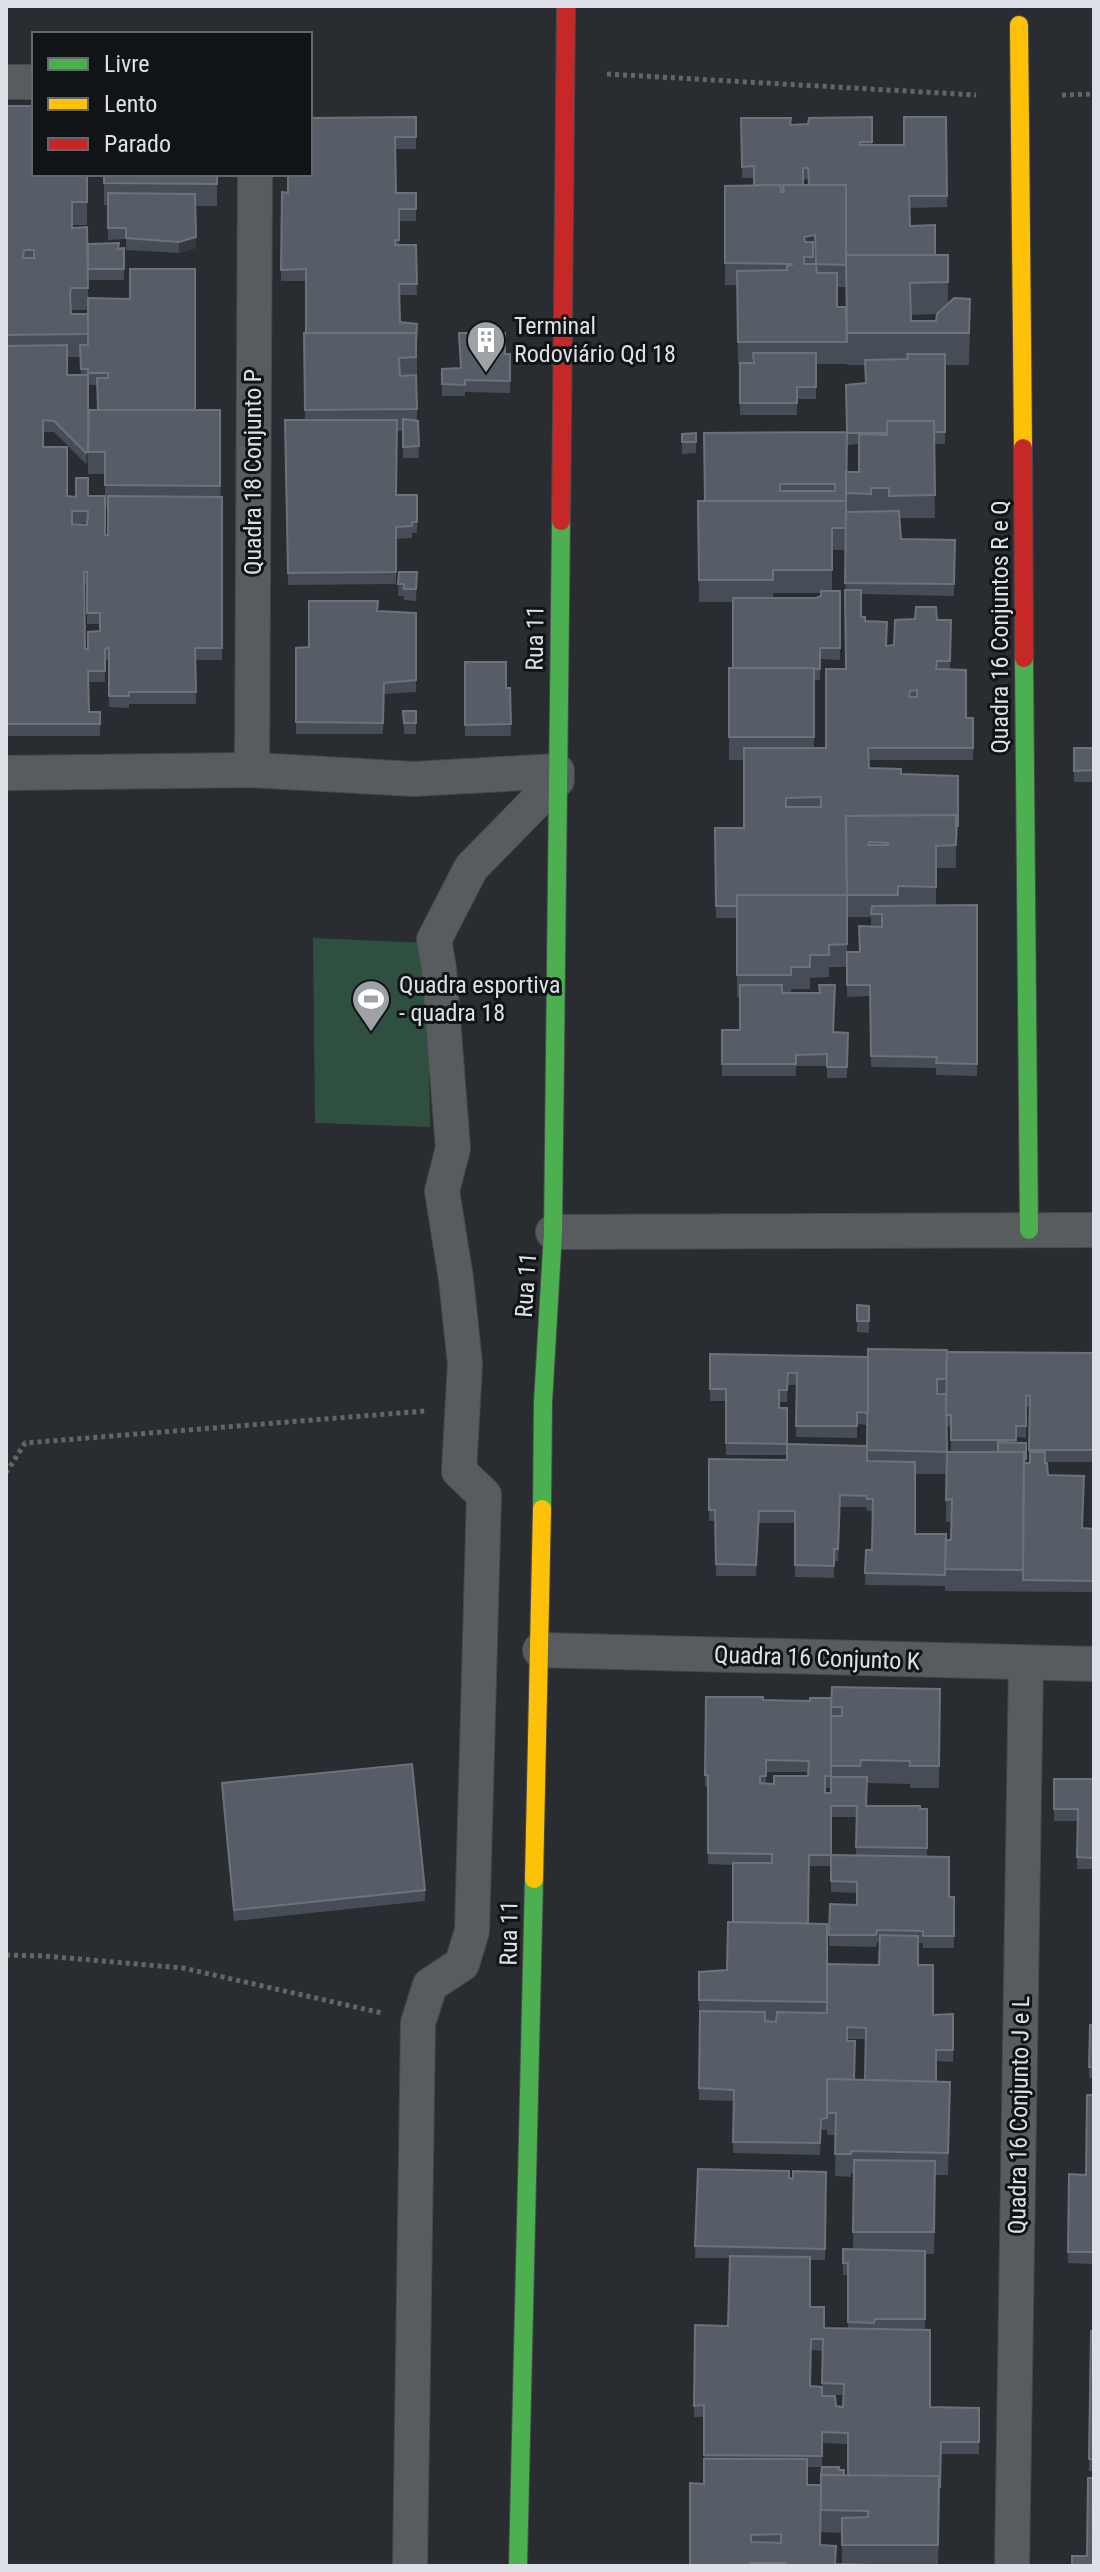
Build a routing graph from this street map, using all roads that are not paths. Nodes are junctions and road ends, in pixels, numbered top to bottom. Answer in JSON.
{"nodes":[{"id":1,"x":566,"y":6,"type":"edge"},
{"id":2,"x":1019,"y":25,"type":"dead end"},
{"id":3,"x":6,"y":82,"type":"edge"},
{"id":4,"x":32,"y":82,"type":"edge"},
{"id":5,"x":255,"y":176,"type":"edge"},
{"id":6,"x":252,"y":770,"type":"junction"},
{"id":7,"x":6,"y":773,"type":"edge"},
{"id":8,"x":557,"y":775,"type":"junction"},
{"id":9,"x":1029,"y":1230,"type":"junction"},
{"id":10,"x":1094,"y":1230,"type":"edge"},
{"id":11,"x":553,"y":1232,"type":"junction"},
{"id":12,"x":540,"y":1650,"type":"junction"},
{"id":13,"x":1026,"y":1664,"type":"junction"},
{"id":14,"x":1094,"y":1664,"type":"edge"},
{"id":15,"x":410,"y":2566,"type":"edge"},
{"id":16,"x":518,"y":2566,"type":"edge"},
{"id":17,"x":1012,"y":2566,"type":"edge"}],
"edges":[{"from":1,"to":8,"type":"main road","name":"Rua 11"},
{"from":2,"to":9,"type":"main road","name":"Quadra 16 Conjuntos R e Q"},
{"from":3,"to":4,"type":"street"},
{"from":5,"to":6,"type":"street","name":"Quadra 18 Conjunto P"},
{"from":6,"to":7,"type":"street"},
{"from":6,"to":8,"type":"street"},
{"from":8,"to":11,"type":"main road","name":"Rua 11"},
{"from":8,"to":15,"type":"street"},
{"from":9,"to":10,"type":"street"},
{"from":9,"to":11,"type":"street"},
{"from":11,"to":12,"type":"main road","name":"Rua 11"},
{"from":12,"to":13,"type":"street","name":"Quadra 16 Conjunto K"},
{"from":12,"to":16,"type":"main road","name":"Rua 11"},
{"from":13,"to":14,"type":"street","name":"Quadra 16 Conjunto K"},
{"from":13,"to":17,"type":"street","name":"Quadra 16 Conjunto J e L"}]}
